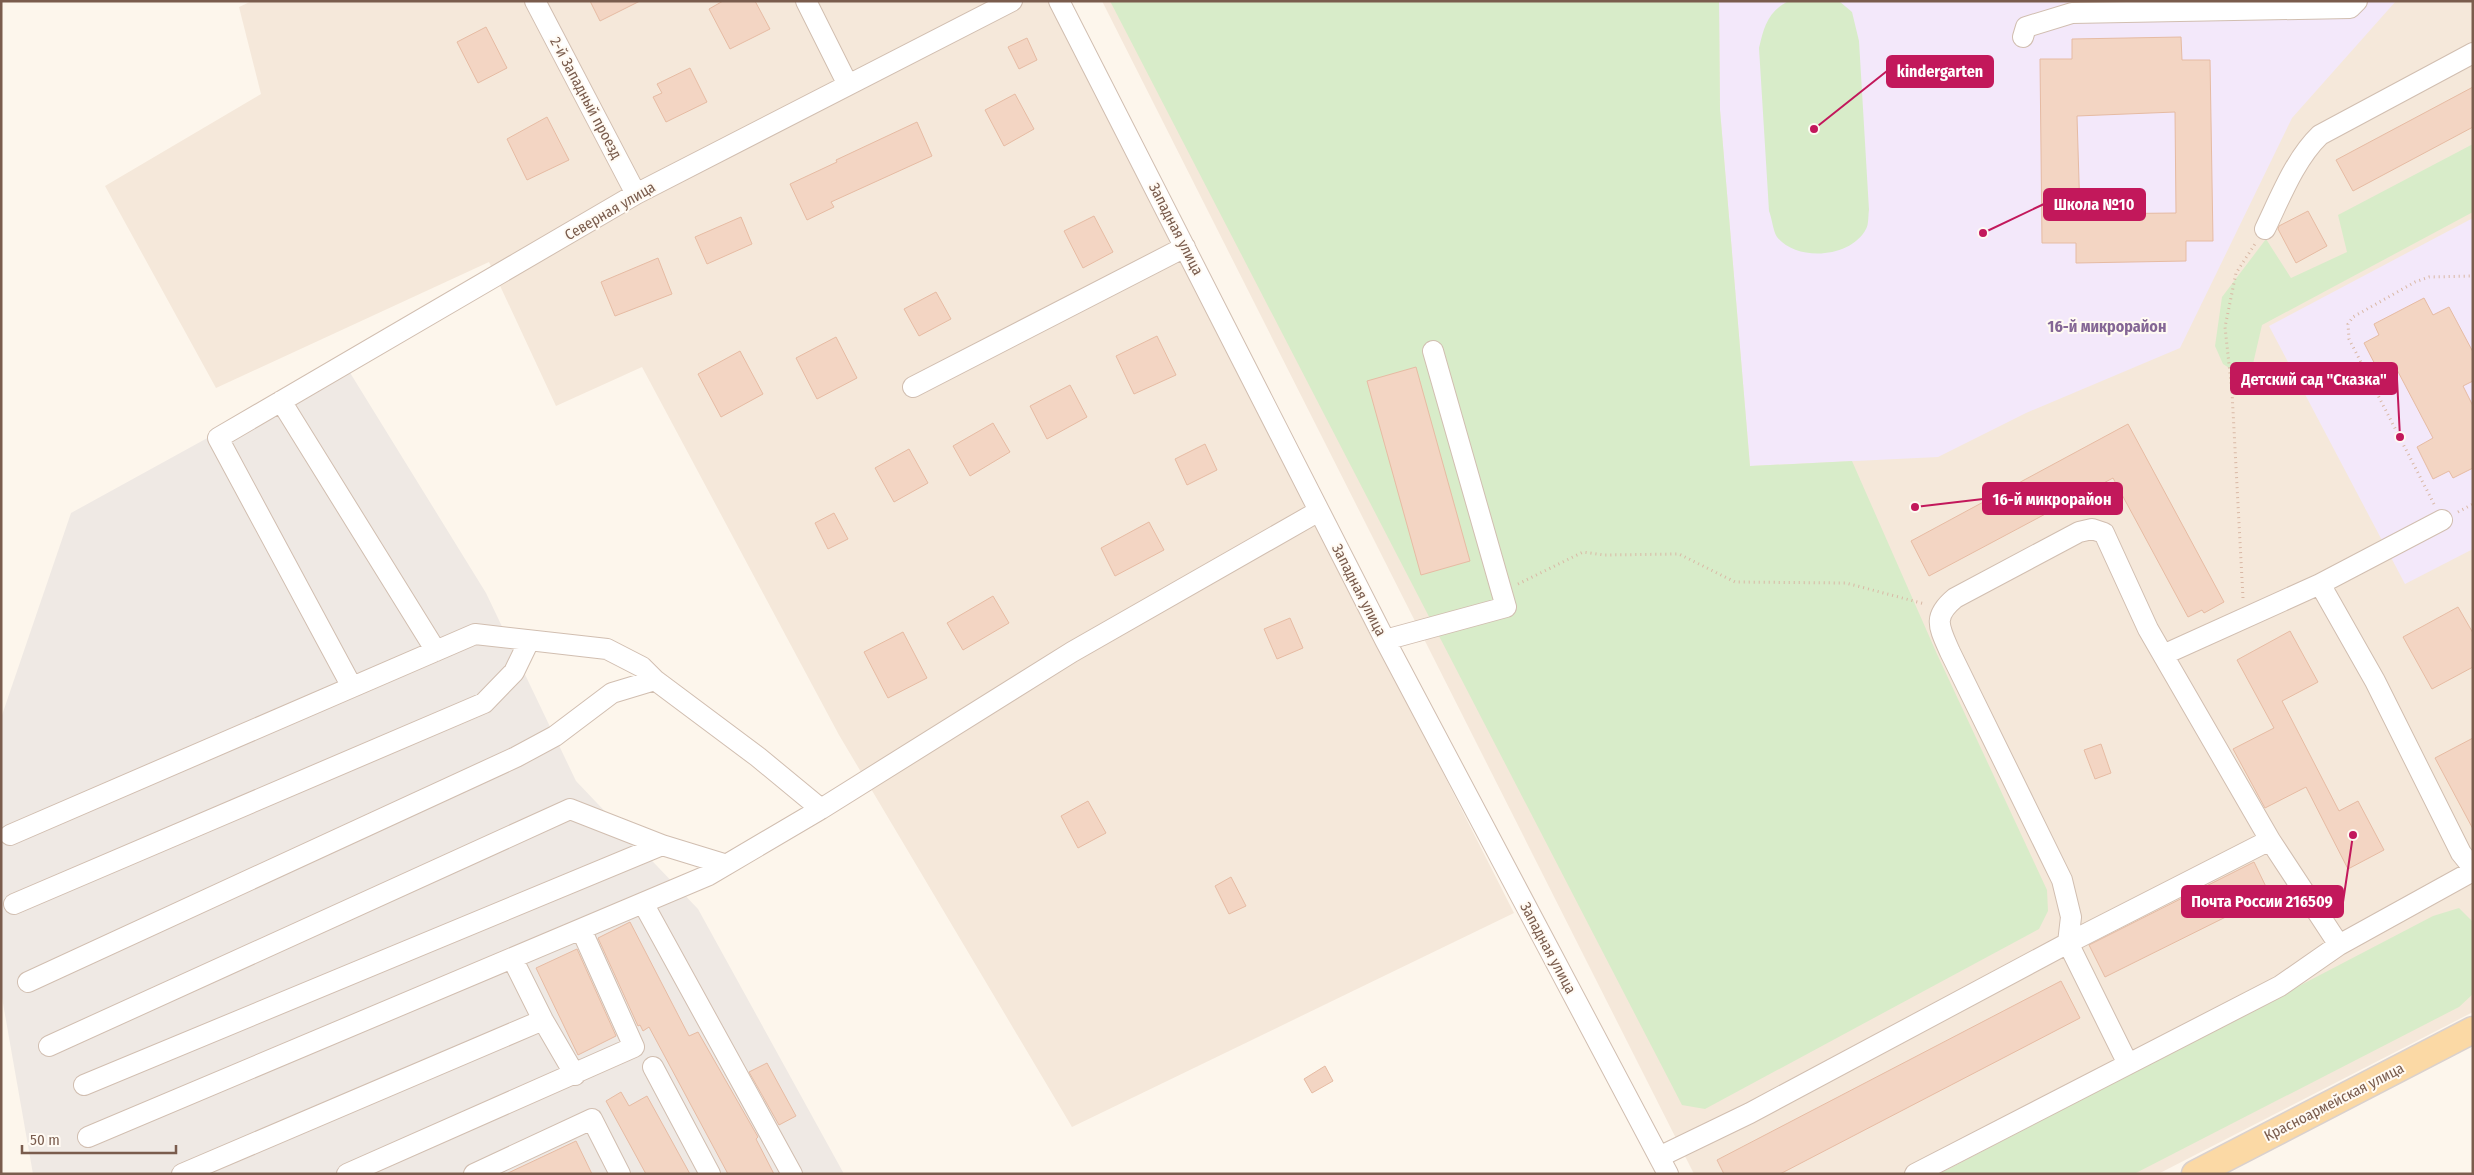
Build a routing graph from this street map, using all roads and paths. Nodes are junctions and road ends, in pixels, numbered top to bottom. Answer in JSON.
{"nodes":[{"id":1,"x":535,"y":1,"type":"edge"},
{"id":2,"x":806,"y":1,"type":"edge"},
{"id":3,"x":1012,"y":1,"type":"edge"},
{"id":4,"x":1058,"y":1,"type":"edge"},
{"id":5,"x":2357,"y":1,"type":"edge"},
{"id":6,"x":2023,"y":37,"type":"dead end"},
{"id":7,"x":2473,"y":53,"type":"edge"},
{"id":8,"x":848,"y":85,"type":"junction"},
{"id":9,"x":636,"y":194,"type":"junction"},
{"id":10,"x":2265,"y":229,"type":"joint"},
{"id":11,"x":1185,"y":247,"type":"junction"},
{"id":12,"x":2473,"y":276,"type":"edge"},
{"id":13,"x":1432,"y":351,"type":"dead end"},
{"id":14,"x":913,"y":387,"type":"dead end"},
{"id":15,"x":281,"y":401,"type":"junction"},
{"id":16,"x":1319,"y":510,"type":"junction"},
{"id":17,"x":2442,"y":520,"type":"joint"},
{"id":18,"x":2320,"y":584,"type":"junction"},
{"id":19,"x":1502,"y":592,"type":"junction"},
{"id":20,"x":1942,"y":609,"type":"junction"},
{"id":21,"x":2244,"y":619,"type":"junction"},
{"id":22,"x":1385,"y":640,"type":"junction"},
{"id":23,"x":529,"y":641,"type":"junction"},
{"id":24,"x":436,"y":651,"type":"junction"},
{"id":25,"x":2163,"y":655,"type":"junction"},
{"id":26,"x":656,"y":680,"type":"junction"},
{"id":27,"x":352,"y":687,"type":"junction"},
{"id":28,"x":821,"y":809,"type":"junction"},
{"id":29,"x":10,"y":835,"type":"dead end"},
{"id":30,"x":2270,"y":840,"type":"junction"},
{"id":31,"x":662,"y":845,"type":"junction"},
{"id":32,"x":716,"y":870,"type":"junction"},
{"id":33,"x":2473,"y":870,"type":"edge"},
{"id":34,"x":642,"y":903,"type":"junction"},
{"id":35,"x":14,"y":904,"type":"dead end"},
{"id":36,"x":581,"y":929,"type":"junction"},
{"id":37,"x":2068,"y":943,"type":"junction"},
{"id":38,"x":2339,"y":945,"type":"junction"},
{"id":39,"x":512,"y":958,"type":"junction"},
{"id":40,"x":28,"y":982,"type":"dead end"},
{"id":41,"x":543,"y":1020,"type":"junction"},
{"id":42,"x":2473,"y":1030,"type":"edge"},
{"id":43,"x":49,"y":1046,"type":"dead end"},
{"id":44,"x":2128,"y":1064,"type":"junction"},
{"id":45,"x":654,"y":1067,"type":"dead end"},
{"id":46,"x":575,"y":1075,"type":"junction"},
{"id":47,"x":84,"y":1085,"type":"dead end"},
{"id":48,"x":88,"y":1137,"type":"dead end"},
{"id":49,"x":1664,"y":1165,"type":"edge"},
{"id":50,"x":182,"y":1174,"type":"edge"},
{"id":51,"x":347,"y":1174,"type":"edge"},
{"id":52,"x":474,"y":1174,"type":"edge"},
{"id":53,"x":620,"y":1174,"type":"edge"},
{"id":54,"x":710,"y":1174,"type":"edge"},
{"id":55,"x":792,"y":1174,"type":"edge"},
{"id":56,"x":1915,"y":1174,"type":"edge"},
{"id":57,"x":2195,"y":1174,"type":"edge"}],
"edges":[{"from":1,"to":9,"type":"street","name":"2-й Западный проезд"},
{"from":2,"to":8,"type":"street"},
{"from":3,"to":8,"type":"street","name":"Северная улица"},
{"from":4,"to":11,"type":"street","name":"Западная улица"},
{"from":5,"to":6,"type":"street"},
{"from":7,"to":10,"type":"street"},
{"from":8,"to":9,"type":"street","name":"Северная улица"},
{"from":9,"to":15,"type":"street","name":"Северная улица"},
{"from":10,"to":21,"type":"path"},
{"from":11,"to":14,"type":"street"},
{"from":11,"to":16,"type":"street","name":"Западная улица"},
{"from":12,"to":17,"type":"path"},
{"from":13,"to":19,"type":"street"},
{"from":15,"to":24,"type":"street"},
{"from":15,"to":27,"type":"street","name":"Северная улица"},
{"from":16,"to":22,"type":"street","name":"Западная улица"},
{"from":16,"to":28,"type":"street"},
{"from":17,"to":18,"type":"street"},
{"from":18,"to":21,"type":"street"},
{"from":18,"to":33,"type":"street"},
{"from":19,"to":20,"type":"path"},
{"from":19,"to":22,"type":"street"},
{"from":20,"to":25,"type":"street"},
{"from":20,"to":37,"type":"street"},
{"from":21,"to":25,"type":"street"},
{"from":22,"to":49,"type":"street","name":"Западная улица"},
{"from":23,"to":24,"type":"street"},
{"from":23,"to":26,"type":"street"},
{"from":23,"to":35,"type":"street"},
{"from":24,"to":27,"type":"street"},
{"from":25,"to":30,"type":"street"},
{"from":26,"to":28,"type":"street"},
{"from":26,"to":40,"type":"street"},
{"from":27,"to":29,"type":"street"},
{"from":28,"to":32,"type":"street"},
{"from":30,"to":37,"type":"street"},
{"from":30,"to":38,"type":"street"},
{"from":31,"to":32,"type":"street"},
{"from":31,"to":43,"type":"street"},
{"from":31,"to":47,"type":"street"},
{"from":32,"to":34,"type":"street"},
{"from":33,"to":38,"type":"street"},
{"from":34,"to":36,"type":"street"},
{"from":34,"to":55,"type":"street"},
{"from":36,"to":39,"type":"street"},
{"from":36,"to":46,"type":"street"},
{"from":37,"to":44,"type":"street"},
{"from":37,"to":49,"type":"street"},
{"from":38,"to":44,"type":"street"},
{"from":39,"to":41,"type":"street"},
{"from":39,"to":48,"type":"street"},
{"from":41,"to":46,"type":"street"},
{"from":41,"to":50,"type":"street"},
{"from":42,"to":57,"type":"main road","name":"Красноармейская улица"},
{"from":44,"to":56,"type":"street"},
{"from":45,"to":54,"type":"street"},
{"from":46,"to":51,"type":"street"},
{"from":52,"to":53,"type":"street"}]}
